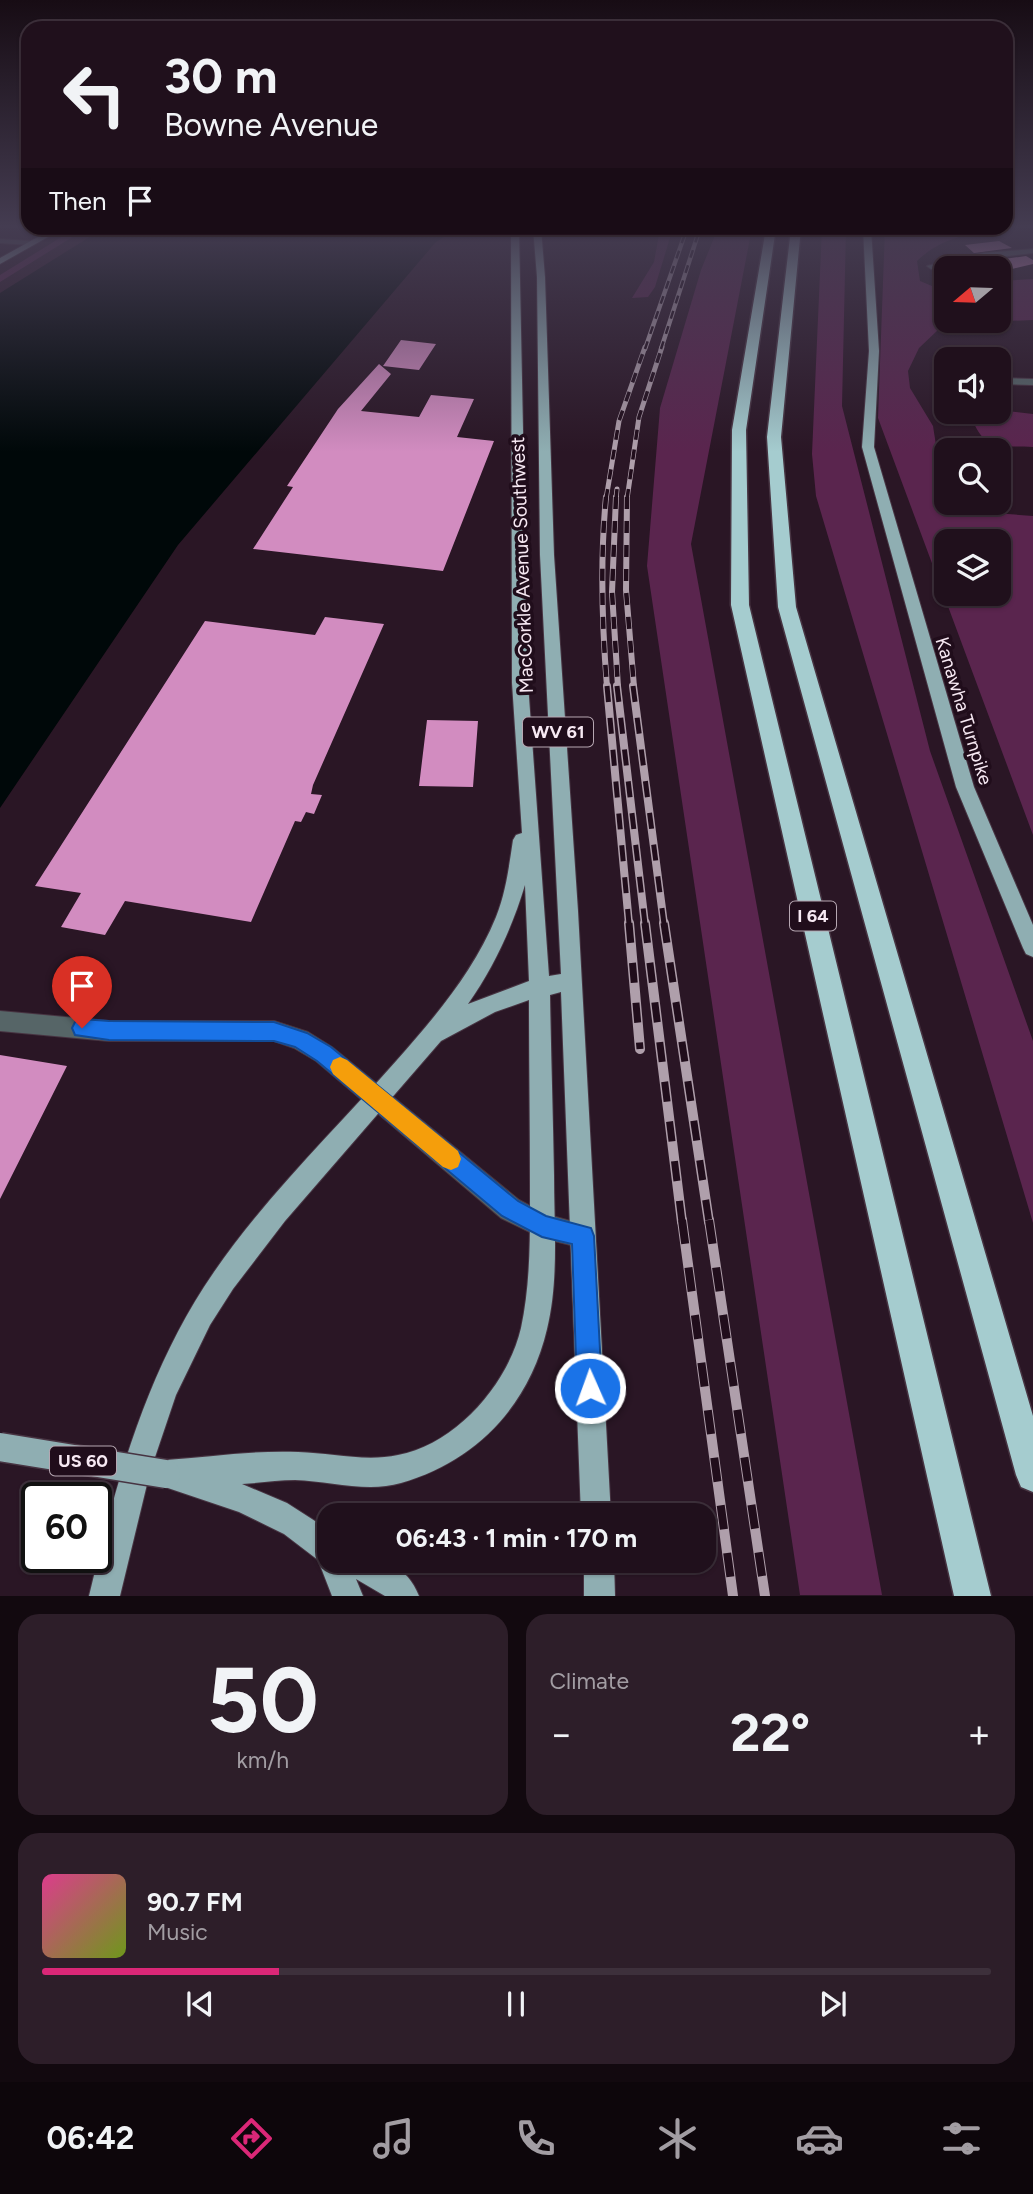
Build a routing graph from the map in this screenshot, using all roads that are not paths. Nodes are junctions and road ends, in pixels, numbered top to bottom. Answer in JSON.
{"nodes":[{"id":1,"x":515,"y":302,"type":"edge"},
{"id":2,"x":542,"y":302,"type":"edge"},
{"id":3,"x":759,"y":302,"type":"edge"},
{"id":4,"x":788,"y":302,"type":"edge"},
{"id":5,"x":871,"y":302,"type":"edge"},
{"id":6,"x":1011,"y":381,"type":"edge"},
{"id":7,"x":1033,"y":382,"type":"edge"},
{"id":8,"x":530,"y":792,"type":"junction"},
{"id":9,"x":1033,"y":948,"type":"edge"},
{"id":10,"x":571,"y":981,"type":"junction"},
{"id":11,"x":538,"y":986,"type":"junction"},
{"id":12,"x":0,"y":1021,"type":"edge"},
{"id":13,"x":435,"y":1035,"type":"junction"},
{"id":14,"x":377,"y":1098,"type":"junction"},
{"id":15,"x":542,"y":1226,"type":"junction"},
{"id":16,"x":583,"y":1236,"type":"junction"},
{"id":17,"x":0,"y":1447,"type":"edge"},
{"id":18,"x":166,"y":1474,"type":"junction"},
{"id":19,"x":1033,"y":1475,"type":"edge"},
{"id":20,"x":595,"y":1503,"type":"edge"},
{"id":21,"x":317,"y":1540,"type":"edge"},
{"id":22,"x":340,"y":1573,"type":"edge"},
{"id":23,"x":374,"y":1573,"type":"edge"},
{"id":24,"x":599,"y":1573,"type":"edge"},
{"id":25,"x":104,"y":1595,"type":"edge"},
{"id":26,"x":348,"y":1595,"type":"edge"},
{"id":27,"x":404,"y":1595,"type":"edge"},
{"id":28,"x":600,"y":1595,"type":"edge"},
{"id":29,"x":973,"y":1595,"type":"edge"}],
"edges":[{"from":1,"to":8,"type":"main road","name":"MacCorkle Avenue Southwest","number":"WV 61"},
{"from":2,"to":10,"type":"main road","name":"MacCorkle Avenue Southwest","number":"WV 61"},
{"from":3,"to":29,"type":"highway","number":"I 64"},
{"from":4,"to":19,"type":"highway"},
{"from":5,"to":9,"type":"main road","name":"Kanawha Turnpike"},
{"from":6,"to":7,"type":"street"},
{"from":8,"to":11,"type":"main road","name":"MacCorkle Avenue Southwest","number":"WV 61"},
{"from":8,"to":13,"type":"main road"},
{"from":10,"to":11,"type":"main road"},
{"from":10,"to":16,"type":"main road","name":"MacCorkle Avenue Southwest","number":"WV 61"},
{"from":11,"to":13,"type":"main road"},
{"from":11,"to":15,"type":"main road","name":"MacCorkle Avenue Southwest","number":"WV 61"},
{"from":12,"to":14,"type":"street"},
{"from":13,"to":14,"type":"main road"},
{"from":14,"to":15,"type":"street"},
{"from":14,"to":25,"type":"main road"},
{"from":15,"to":16,"type":"street"},
{"from":15,"to":18,"type":"main road","name":"MacCorkle Avenue Southwest"},
{"from":16,"to":20,"type":"main road","name":"MacCorkle Avenue Southwest"},
{"from":17,"to":18,"type":"main road","number":"US 60","bridge":true},
{"from":18,"to":21,"type":"main road","number":"US 60"},
{"from":22,"to":26,"type":"main road"},
{"from":23,"to":27,"type":"main road","number":"US 60"},
{"from":24,"to":28,"type":"main road"}]}
